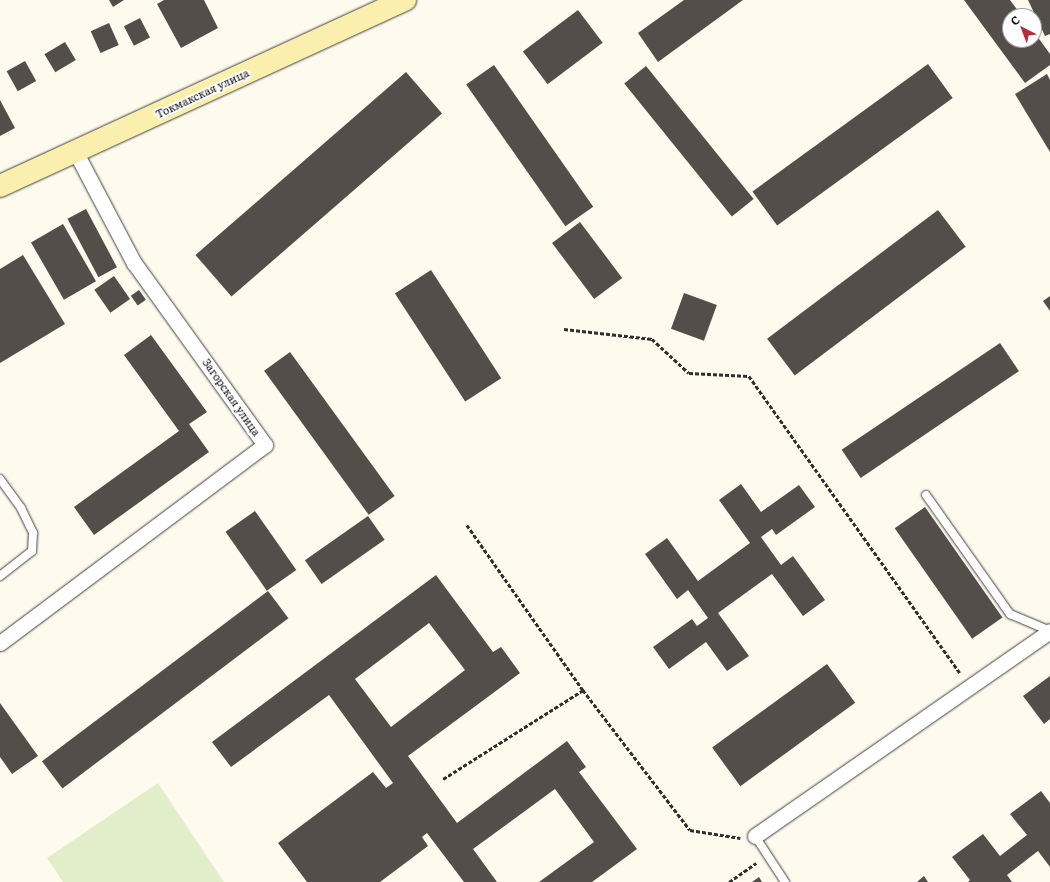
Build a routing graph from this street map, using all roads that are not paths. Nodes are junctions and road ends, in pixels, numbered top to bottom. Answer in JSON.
{"nodes":[{"id":1,"x":404,"y":0,"type":"edge"},
{"id":2,"x":75,"y":151,"type":"junction"},
{"id":3,"x":0,"y":186,"type":"edge"},
{"id":4,"x":0,"y":479,"type":"edge"},
{"id":5,"x":926,"y":495,"type":"dead end"},
{"id":6,"x":0,"y":576,"type":"edge"},
{"id":7,"x":1050,"y":631,"type":"edge"},
{"id":8,"x":0,"y":643,"type":"edge"},
{"id":9,"x":757,"y":839,"type":"joint"},
{"id":10,"x":785,"y":882,"type":"edge"}],
"edges":[{"from":1,"to":2,"type":"main road","name":"Токмакская улица"},
{"from":2,"to":3,"type":"main road","name":"Токмакская улица"},
{"from":2,"to":8,"type":"street","name":"Загорская улица"},
{"from":4,"to":6,"type":"lane"},
{"from":5,"to":7,"type":"lane"},
{"from":7,"to":9,"type":"street"},
{"from":9,"to":10,"type":"lane"}]}
